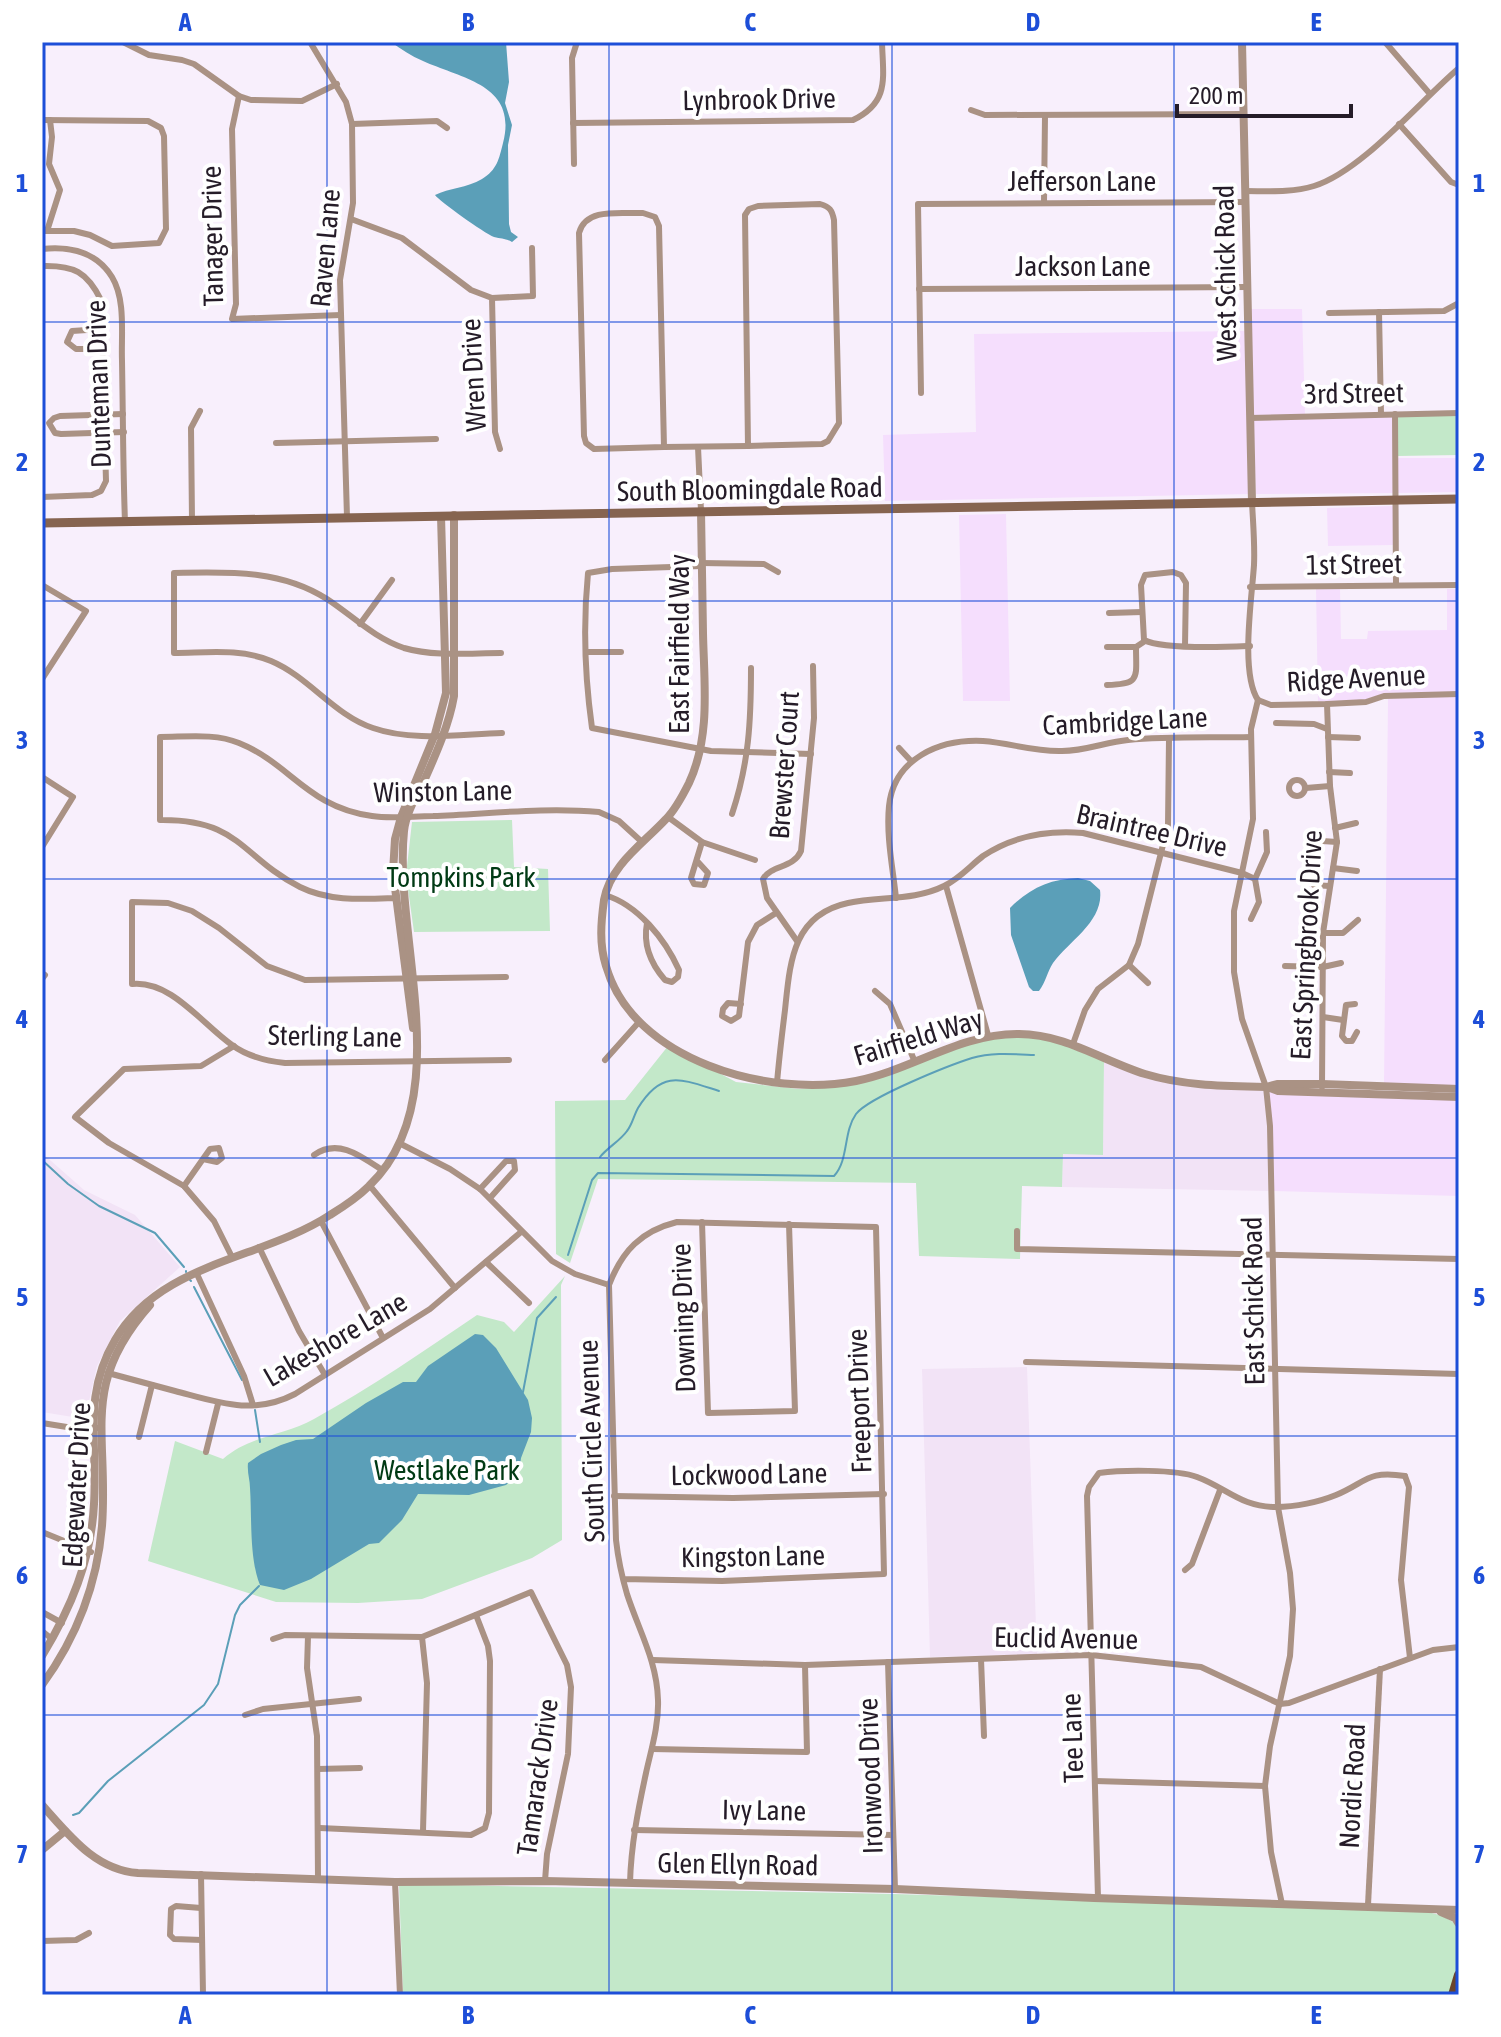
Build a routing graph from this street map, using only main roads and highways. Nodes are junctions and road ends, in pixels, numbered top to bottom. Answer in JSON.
{"nodes":[{"id":1,"x":1459,"y":499,"type":"edge"},
{"id":2,"x":42,"y":523,"type":"edge"},
{"id":3,"x":1459,"y":1975,"type":"edge"},
{"id":4,"x":1453,"y":1995,"type":"edge"}],
"edges":[{"from":1,"to":2,"type":"main road","name":"South Bloomingdale Road"},
{"from":3,"to":4,"type":"main road"}]}
